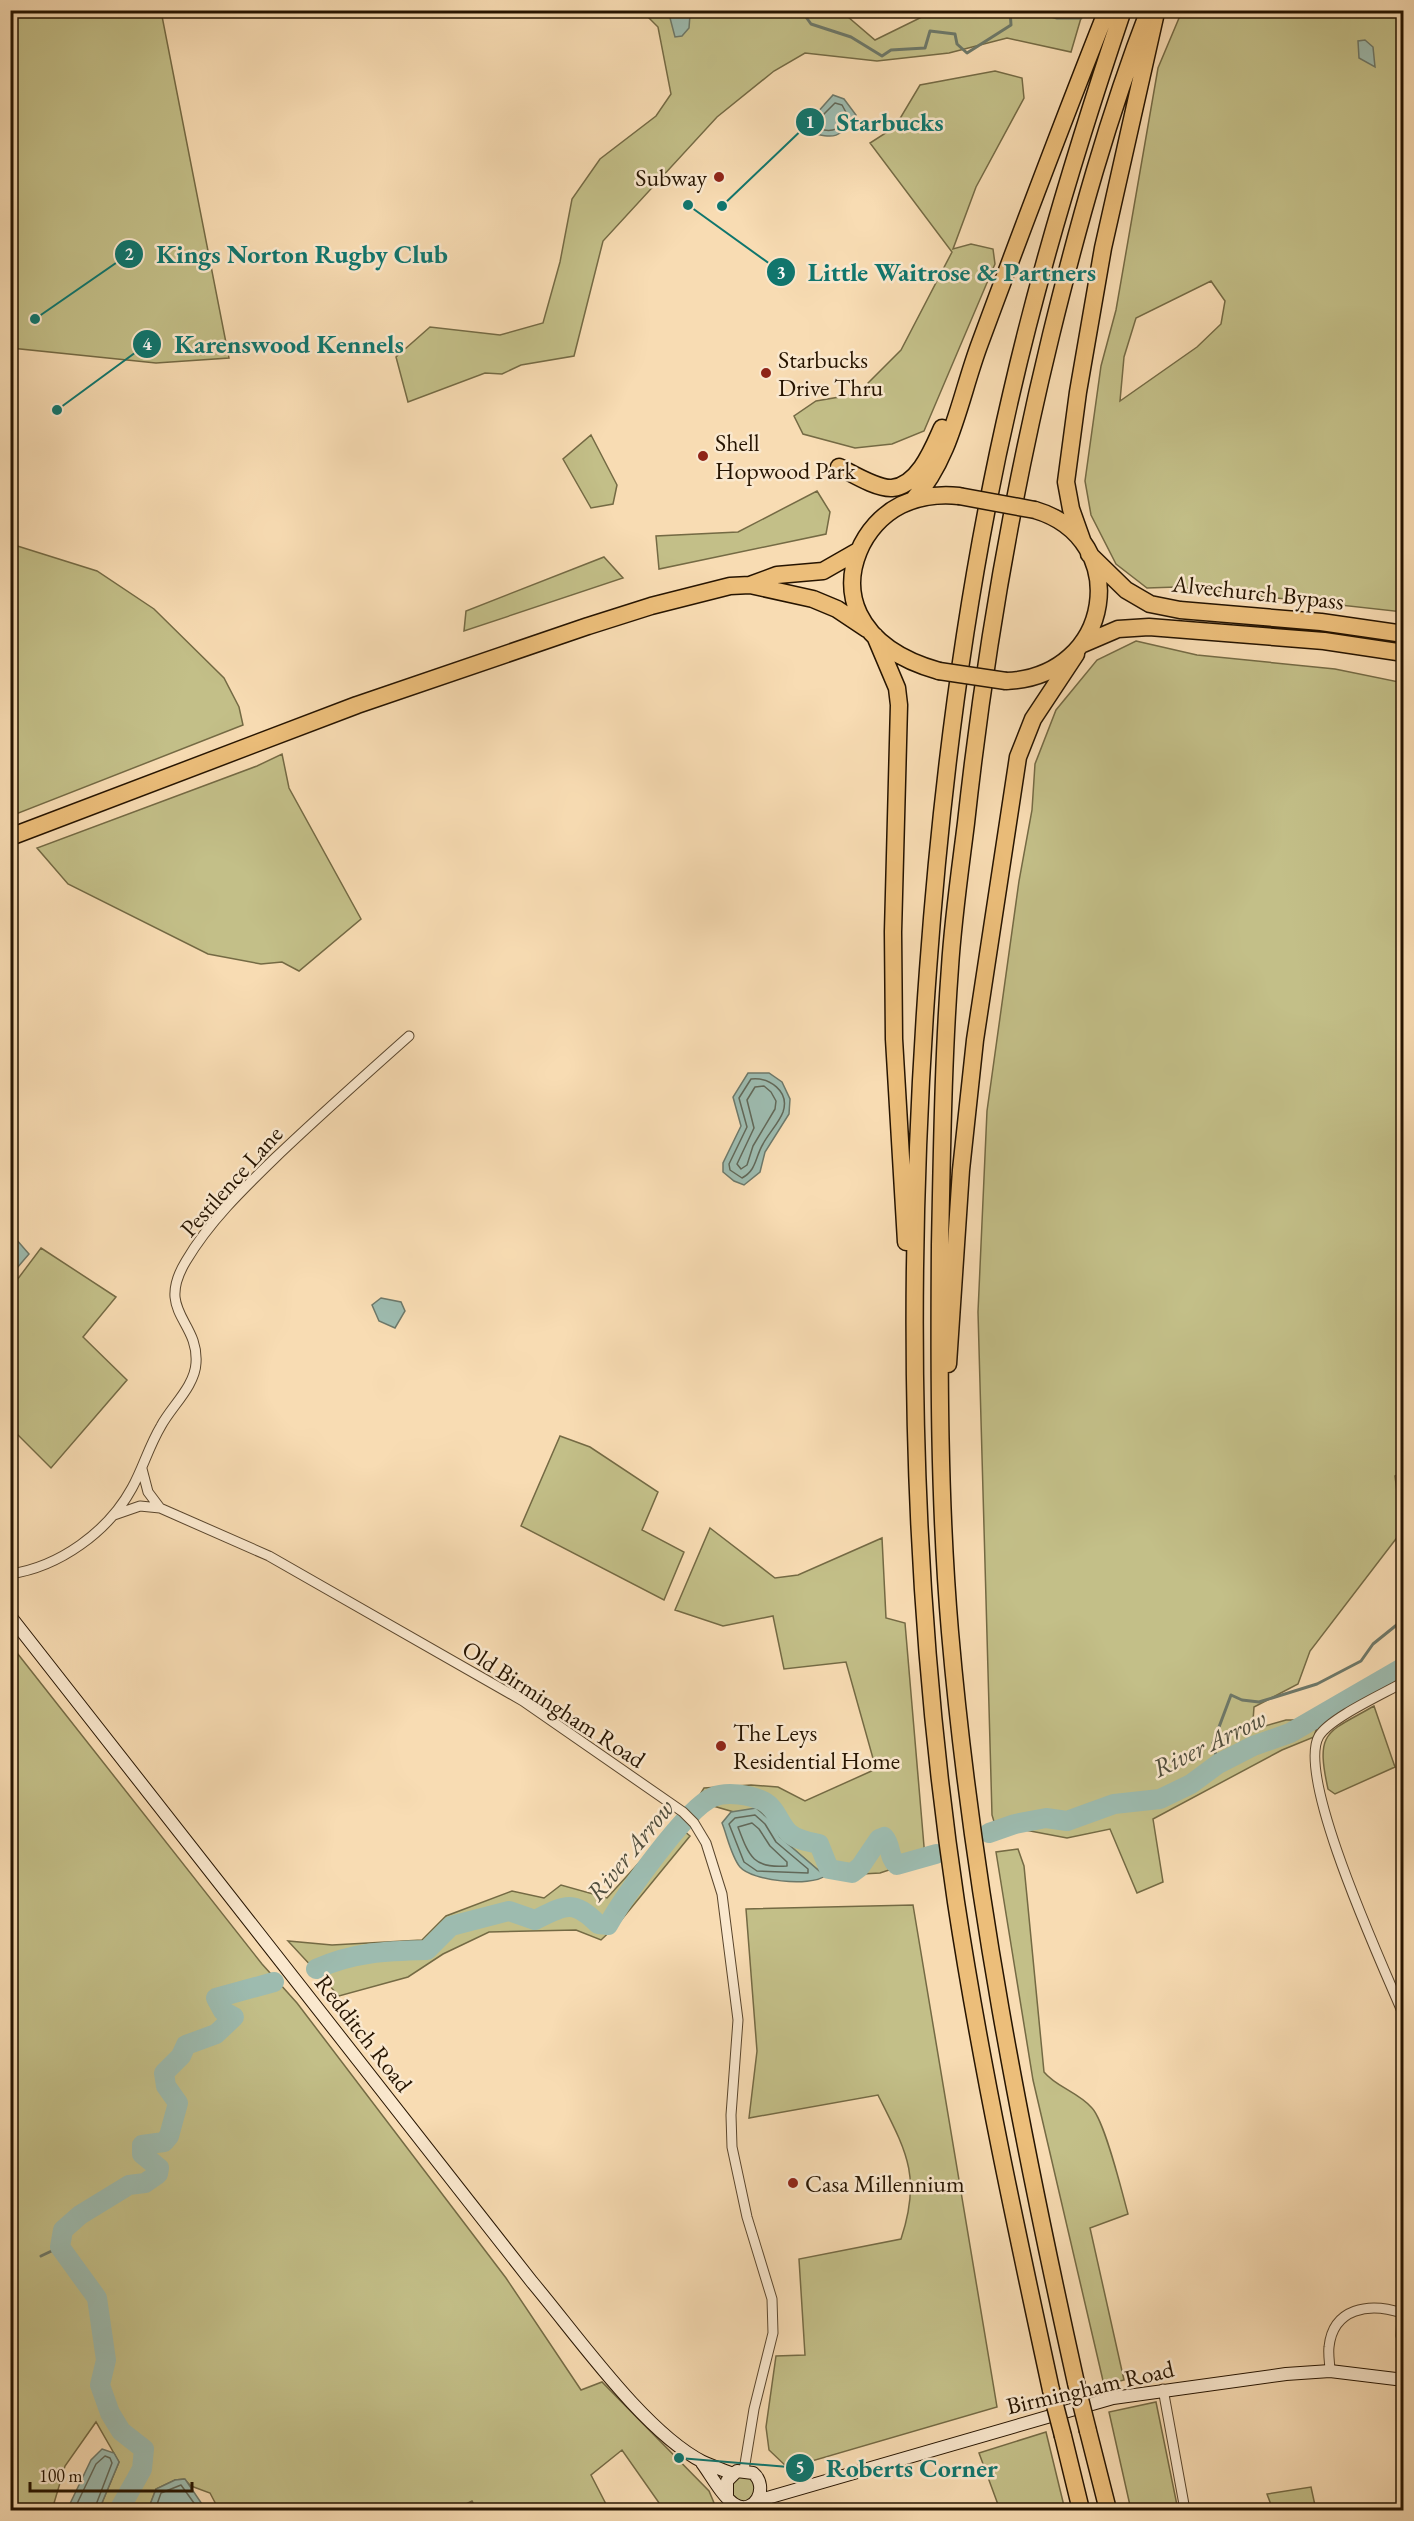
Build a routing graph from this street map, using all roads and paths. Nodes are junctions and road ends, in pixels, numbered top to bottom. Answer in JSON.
{"nodes":[{"id":1,"x":1107,"y":10,"type":"edge"},
{"id":2,"x":1123,"y":10,"type":"edge"},
{"id":3,"x":1149,"y":10,"type":"edge"},
{"id":4,"x":1157,"y":10,"type":"edge"},
{"id":5,"x":972,"y":364,"type":"junction"},
{"id":6,"x":839,"y":467,"type":"dead end"},
{"id":7,"x":913,"y":500,"type":"junction"},
{"id":8,"x":1085,"y":547,"type":"junction"},
{"id":9,"x":858,"y":552,"type":"junction"},
{"id":10,"x":750,"y":585,"type":"junction"},
{"id":11,"x":873,"y":634,"type":"junction"},
{"id":12,"x":1404,"y":634,"type":"edge"},
{"id":13,"x":1080,"y":649,"type":"junction"},
{"id":14,"x":1404,"y":653,"type":"edge"},
{"id":15,"x":10,"y":837,"type":"edge"},
{"id":16,"x":409,"y":1036,"type":"dead end"},
{"id":17,"x":913,"y":1291,"type":"junction"},
{"id":18,"x":940,"y":1428,"type":"junction"},
{"id":19,"x":142,"y":1469,"type":"junction"},
{"id":20,"x":160,"y":1508,"type":"junction"},
{"id":21,"x":114,"y":1515,"type":"junction"},
{"id":22,"x":10,"y":1574,"type":"edge"},
{"id":23,"x":10,"y":1616,"type":"edge"},
{"id":24,"x":1404,"y":1682,"type":"edge"},
{"id":25,"x":1404,"y":2016,"type":"edge"},
{"id":26,"x":1403,"y":2310,"type":"edge"},
{"id":27,"x":1401,"y":2337,"type":"dead end"},
{"id":28,"x":1330,"y":2372,"type":"junction"},
{"id":29,"x":1404,"y":2380,"type":"edge"},
{"id":30,"x":1163,"y":2389,"type":"junction"},
{"id":31,"x":701,"y":2461,"type":"junction"},
{"id":32,"x":738,"y":2472,"type":"junction"},
{"id":33,"x":760,"y":2482,"type":"junction"},
{"id":34,"x":794,"y":2491,"type":"junction"},
{"id":35,"x":757,"y":2501,"type":"junction"},
{"id":36,"x":731,"y":2504,"type":"edge"},
{"id":37,"x":1081,"y":2511,"type":"edge"},
{"id":38,"x":1108,"y":2511,"type":"edge"},
{"id":39,"x":1185,"y":2511,"type":"edge"}],
"edges":[{"from":1,"to":5,"type":"highway"},
{"from":2,"to":17,"type":"highway"},
{"from":3,"to":18,"type":"highway"},
{"from":4,"to":8,"type":"highway"},
{"from":5,"to":6,"type":"highway"},
{"from":5,"to":7,"type":"highway"},
{"from":7,"to":8,"type":"highway","name":"Alvechurch Bypass","bridge":true},
{"from":7,"to":9,"type":"highway"},
{"from":8,"to":12,"type":"highway","name":"Alvechurch Bypass"},
{"from":8,"to":13,"type":"highway"},
{"from":9,"to":10,"type":"highway"},
{"from":9,"to":11,"type":"highway"},
{"from":10,"to":11,"type":"highway","name":"Alvechurch Bypass"},
{"from":10,"to":15,"type":"highway"},
{"from":11,"to":13,"type":"highway","name":"Alvechurch Bypass","bridge":true},
{"from":11,"to":17,"type":"highway"},
{"from":13,"to":14,"type":"highway","name":"Alvechurch Bypass"},
{"from":13,"to":18,"type":"highway"},
{"from":16,"to":19,"type":"street","name":"Pestilence Lane"},
{"from":17,"to":37,"type":"highway","bridge":true},
{"from":18,"to":38,"type":"highway","bridge":true},
{"from":19,"to":20,"type":"street"},
{"from":19,"to":21,"type":"street","name":"Pestilence Lane"},
{"from":20,"to":21,"type":"street","name":"Old Birmingham Road"},
{"from":20,"to":32,"type":"street","name":"Old Birmingham Road"},
{"from":21,"to":22,"type":"street"},
{"from":23,"to":31,"type":"main road","name":"Redditch Road"},
{"from":24,"to":25,"type":"street"},
{"from":26,"to":27,"type":"street"},
{"from":26,"to":28,"type":"street"},
{"from":28,"to":29,"type":"main road","name":"Birmingham Road"},
{"from":28,"to":30,"type":"main road","name":"Birmingham Road"},
{"from":30,"to":34,"type":"main road","name":"Birmingham Road"},
{"from":30,"to":39,"type":"street"},
{"from":31,"to":32,"type":"main road","name":"Redditch Road"},
{"from":31,"to":36,"type":"main road","name":"Redditch Road"},
{"from":32,"to":33,"type":"main road"},
{"from":32,"to":36,"type":"main road"},
{"from":33,"to":34,"type":"main road"},
{"from":33,"to":35,"type":"main road"},
{"from":34,"to":35,"type":"main road","name":"Birmingham Road"},
{"from":35,"to":36,"type":"main road"}]}
